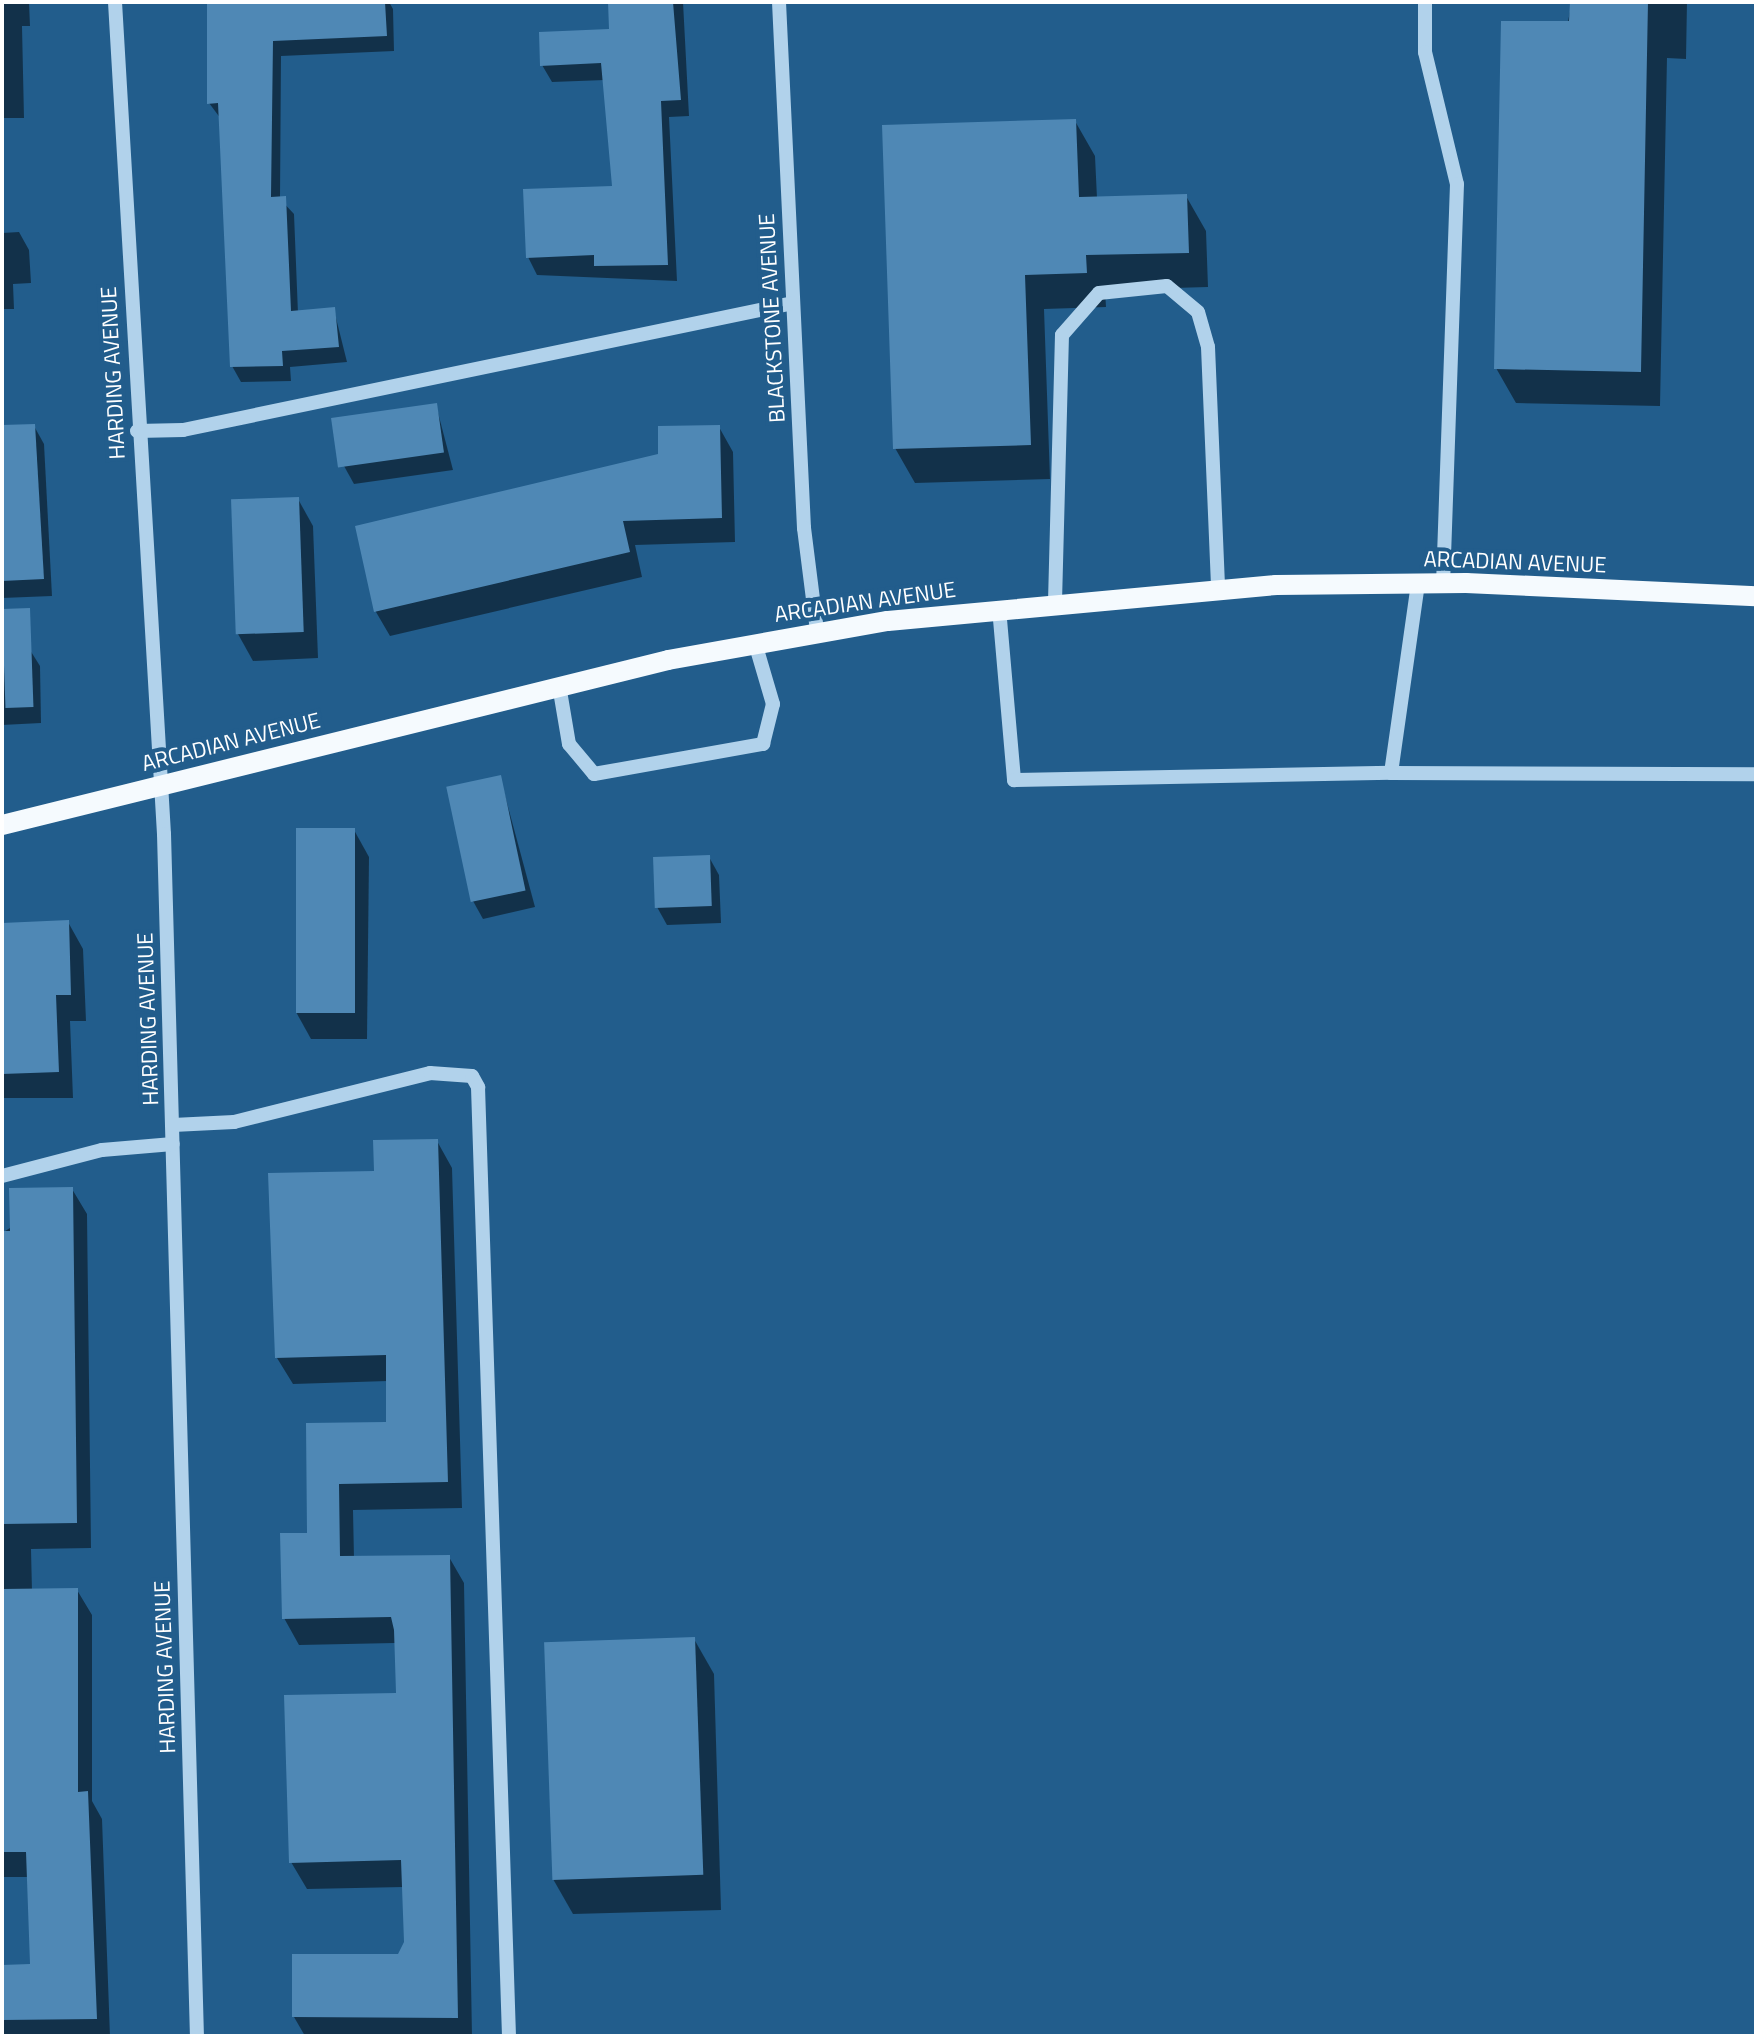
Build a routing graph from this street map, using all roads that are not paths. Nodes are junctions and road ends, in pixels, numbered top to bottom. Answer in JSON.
{"nodes":[{"id":1,"x":115,"y":2,"type":"edge"},
{"id":2,"x":779,"y":2,"type":"edge"},
{"id":3,"x":1425,"y":2,"type":"edge"},
{"id":4,"x":793,"y":303,"type":"junction"},
{"id":5,"x":137,"y":431,"type":"junction"},
{"id":6,"x":1418,"y":583,"type":"junction"},
{"id":7,"x":1443,"y":583,"type":"junction"},
{"id":8,"x":1218,"y":589,"type":"junction"},
{"id":9,"x":1756,"y":596,"type":"edge"},
{"id":10,"x":1055,"y":602,"type":"junction"},
{"id":11,"x":999,"y":608,"type":"junction"},
{"id":12,"x":817,"y":631,"type":"junction"},
{"id":13,"x":755,"y":643,"type":"junction"},
{"id":14,"x":559,"y":685,"type":"junction"},
{"id":15,"x":1391,"y":773,"type":"junction"},
{"id":16,"x":1756,"y":774,"type":"edge"},
{"id":17,"x":160,"y":785,"type":"junction"},
{"id":18,"x":2,"y":825,"type":"edge"},
{"id":19,"x":173,"y":1125,"type":"junction"},
{"id":20,"x":173,"y":1144,"type":"junction"},
{"id":21,"x":2,"y":1176,"type":"edge"},
{"id":22,"x":197,"y":2036,"type":"edge"},
{"id":23,"x":509,"y":2036,"type":"edge"}],
"edges":[{"from":1,"to":5,"type":"street","name":"HARDING AVENUE"},
{"from":2,"to":4,"type":"street","name":"BLACKSTONE AVENUE"},
{"from":3,"to":7,"type":"street"},
{"from":4,"to":5,"type":"street"},
{"from":4,"to":12,"type":"street","name":"BLACKSTONE AVENUE"},
{"from":5,"to":17,"type":"street","name":"HARDING AVENUE"},
{"from":6,"to":7,"type":"main road","name":"ARCADIAN AVENUE"},
{"from":6,"to":8,"type":"main road","name":"ARCADIAN AVENUE"},
{"from":6,"to":15,"type":"street"},
{"from":7,"to":9,"type":"main road","name":"ARCADIAN AVENUE"},
{"from":8,"to":10,"type":"main road","name":"ARCADIAN AVENUE"},
{"from":8,"to":10,"type":"street"},
{"from":10,"to":11,"type":"main road","name":"ARCADIAN AVENUE"},
{"from":11,"to":12,"type":"main road","name":"ARCADIAN AVENUE"},
{"from":11,"to":15,"type":"street"},
{"from":12,"to":13,"type":"main road","name":"ARCADIAN AVENUE"},
{"from":13,"to":14,"type":"main road","name":"ARCADIAN AVENUE"},
{"from":13,"to":14,"type":"street"},
{"from":14,"to":17,"type":"main road","name":"ARCADIAN AVENUE"},
{"from":15,"to":16,"type":"street"},
{"from":17,"to":18,"type":"main road","name":"ARCADIAN AVENUE"},
{"from":17,"to":19,"type":"street","name":"HARDING AVENUE"},
{"from":19,"to":20,"type":"street","name":"HARDING AVENUE"},
{"from":19,"to":23,"type":"street"},
{"from":20,"to":21,"type":"street"},
{"from":20,"to":22,"type":"street","name":"HARDING AVENUE"}]}
